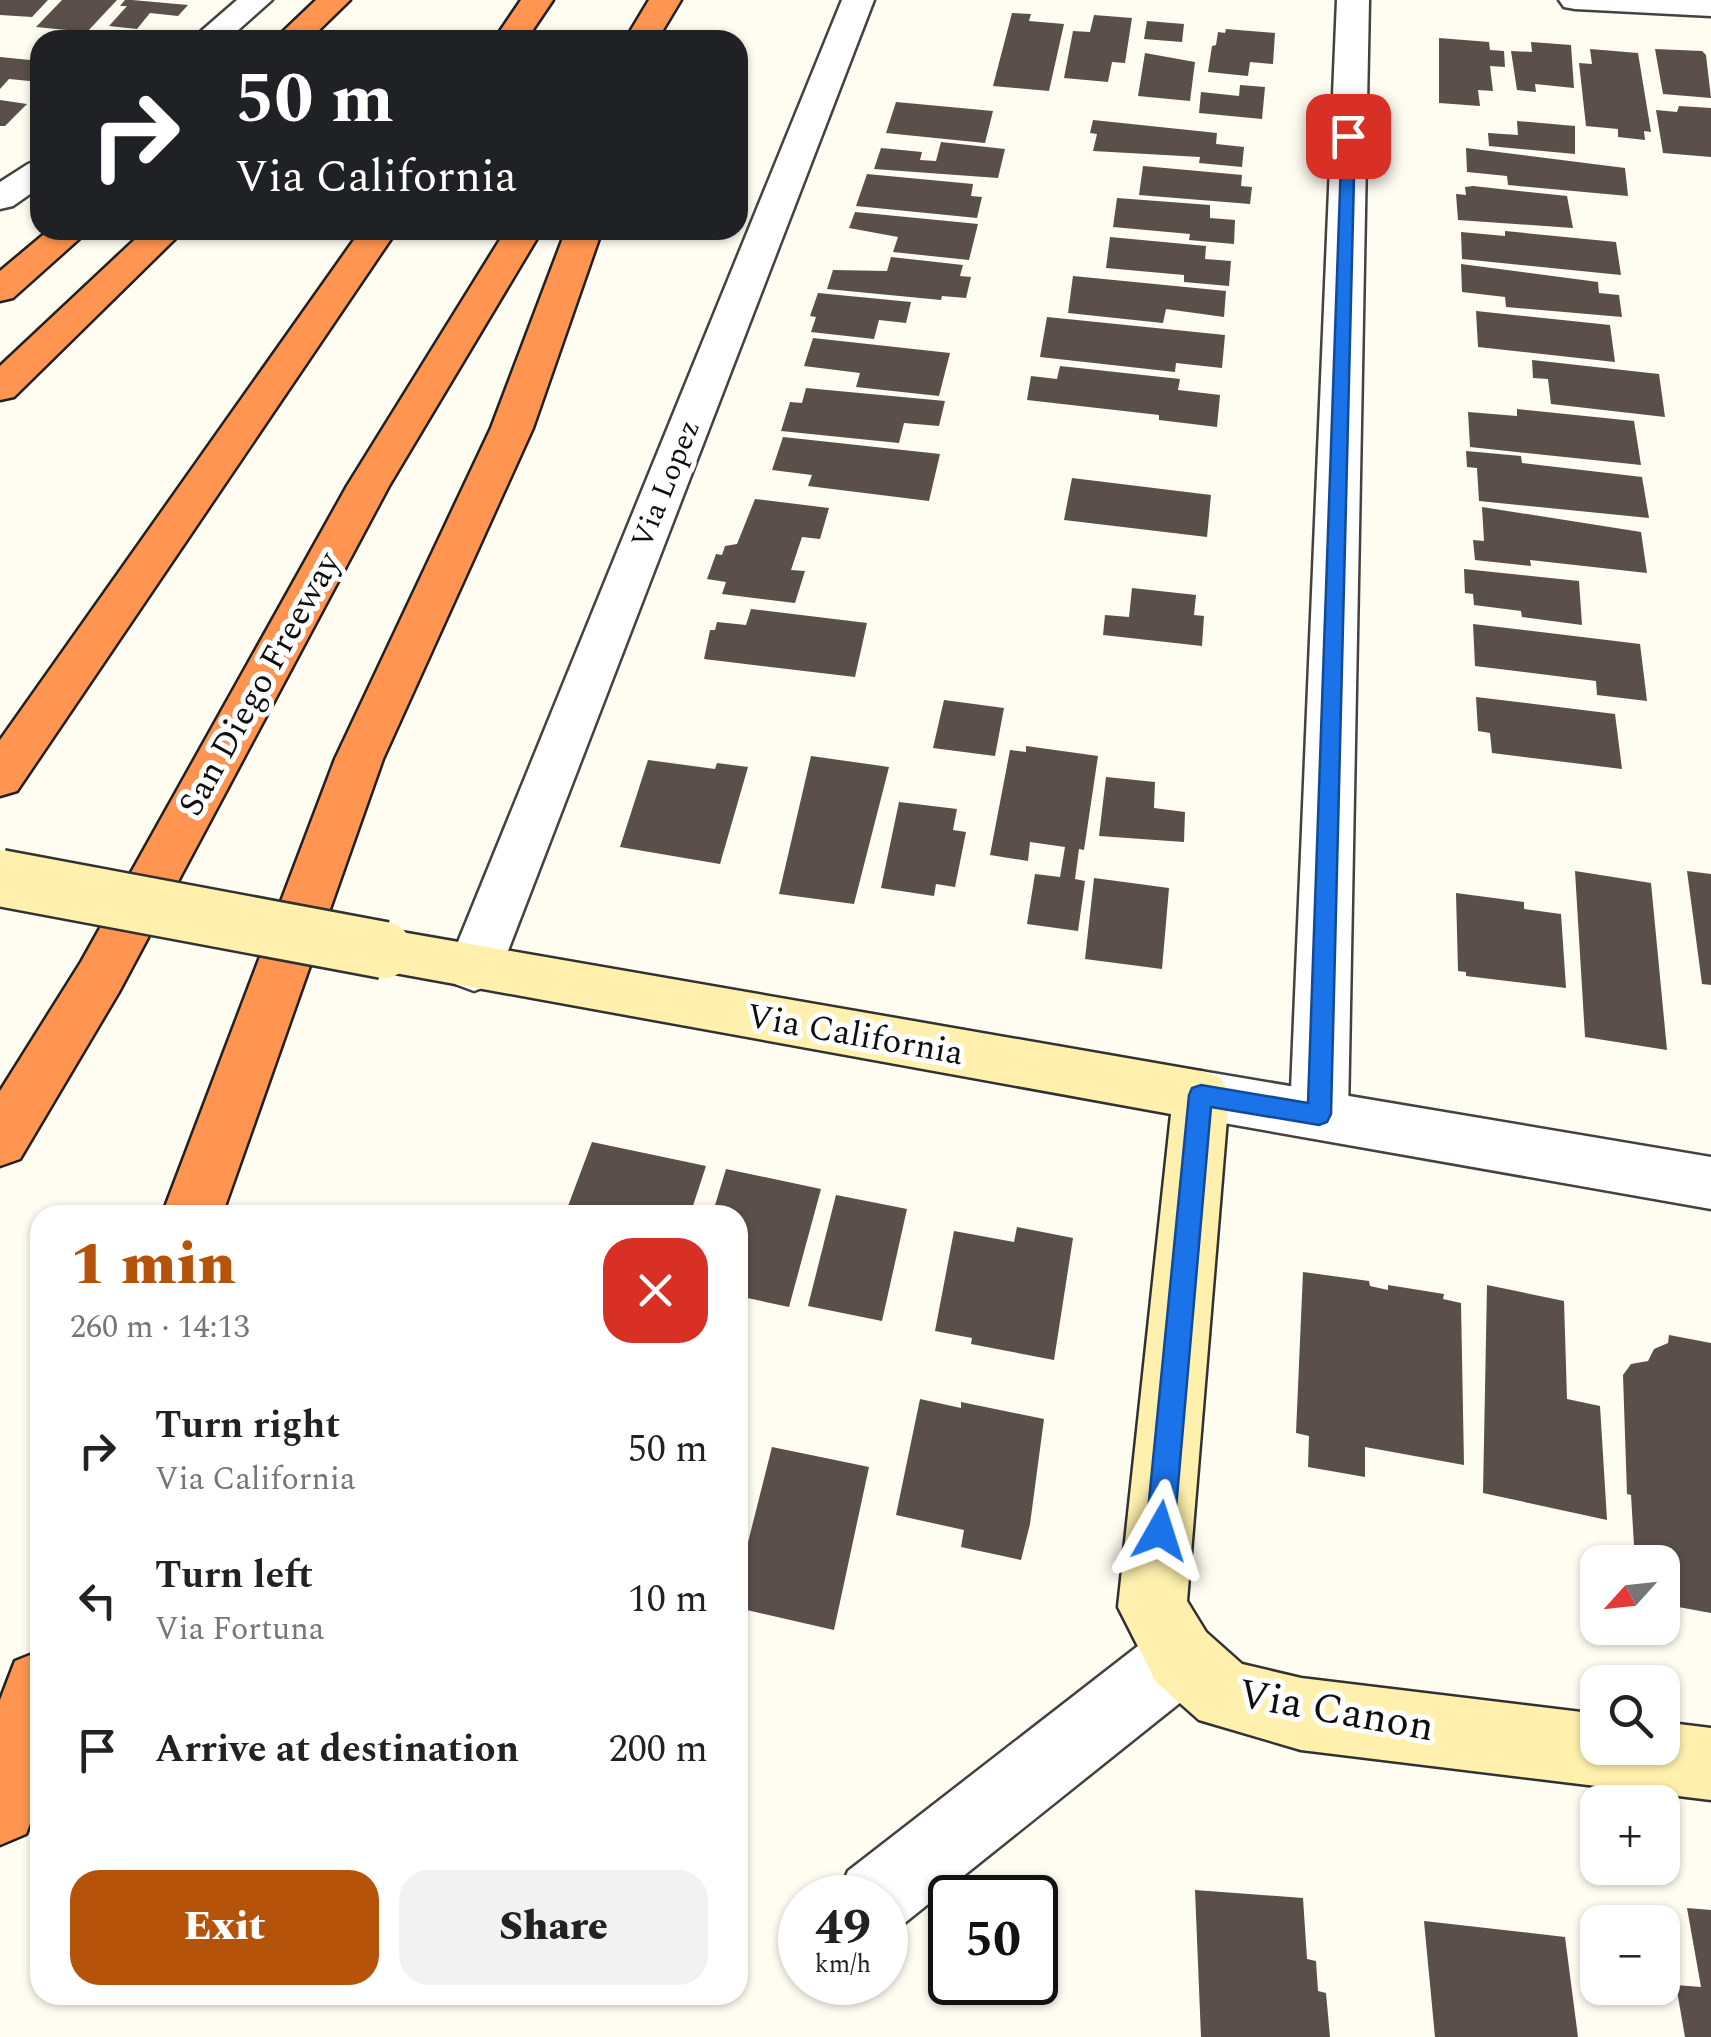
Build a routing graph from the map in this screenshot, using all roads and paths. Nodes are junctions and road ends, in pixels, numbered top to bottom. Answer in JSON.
{"nodes":[{"id":1,"x":256,"y":0,"type":"edge"},
{"id":2,"x":538,"y":0,"type":"edge"},
{"id":3,"x":667,"y":0,"type":"edge"},
{"id":4,"x":858,"y":0,"type":"edge"},
{"id":5,"x":1352,"y":0,"type":"edge"},
{"id":6,"x":1575,"y":0,"type":"edge"},
{"id":7,"x":346,"y":7,"type":"edge"},
{"id":8,"x":1711,"y":7,"type":"edge"},
{"id":9,"x":219,"y":30,"type":"edge"},
{"id":10,"x":307,"y":30,"type":"edge"},
{"id":11,"x":517,"y":30,"type":"edge"},
{"id":12,"x":648,"y":30,"type":"edge"},
{"id":13,"x":657,"y":30,"type":"edge"},
{"id":14,"x":30,"y":178,"type":"edge"},
{"id":15,"x":0,"y":198,"type":"edge"},
{"id":16,"x":58,"y":240,"type":"edge"},
{"id":17,"x":155,"y":240,"type":"edge"},
{"id":18,"x":372,"y":240,"type":"edge"},
{"id":19,"x":518,"y":240,"type":"edge"},
{"id":20,"x":580,"y":240,"type":"edge"},
{"id":21,"x":0,"y":290,"type":"edge"},
{"id":22,"x":0,"y":388,"type":"edge"},
{"id":23,"x":0,"y":778,"type":"edge"},
{"id":24,"x":0,"y":878,"type":"edge"},
{"id":25,"x":474,"y":969,"type":"junction"},
{"id":26,"x":1201,"y":1095,"type":"junction"},
{"id":27,"x":1319,"y":1114,"type":"junction"},
{"id":28,"x":0,"y":1141,"type":"edge"},
{"id":29,"x":1711,"y":1183,"type":"edge"},
{"id":30,"x":196,"y":1205,"type":"edge"},
{"id":31,"x":1180,"y":1657,"type":"junction"},
{"id":32,"x":30,"y":1716,"type":"edge"},
{"id":33,"x":1711,"y":1764,"type":"edge"},
{"id":34,"x":0,"y":1808,"type":"edge"},
{"id":35,"x":904,"y":1875,"type":"edge"}],
"edges":[{"from":1,"to":9,"type":"street"},
{"from":2,"to":11,"type":"highway"},
{"from":3,"to":12,"type":"highway"},
{"from":3,"to":13,"type":"highway"},
{"from":4,"to":25,"type":"street","name":"Via Lopez"},
{"from":5,"to":27,"type":"street"},
{"from":6,"to":8,"type":"street"},
{"from":7,"to":10,"type":"highway"},
{"from":14,"to":15,"type":"street"},
{"from":16,"to":21,"type":"highway"},
{"from":17,"to":22,"type":"highway"},
{"from":18,"to":23,"type":"highway"},
{"from":19,"to":28,"type":"highway","name":"San Diego Freeway"},
{"from":20,"to":30,"type":"highway"},
{"from":24,"to":25,"type":"main road","name":"Via California","bridge":true},
{"from":25,"to":26,"type":"main road","name":"Via California"},
{"from":26,"to":27,"type":"street","name":"Via California"},
{"from":26,"to":31,"type":"main road","name":"Via Canon"},
{"from":27,"to":29,"type":"street","name":"Via California"},
{"from":31,"to":33,"type":"main road","name":"Via Canon"},
{"from":31,"to":35,"type":"street"},
{"from":32,"to":34,"type":"highway"}]}
